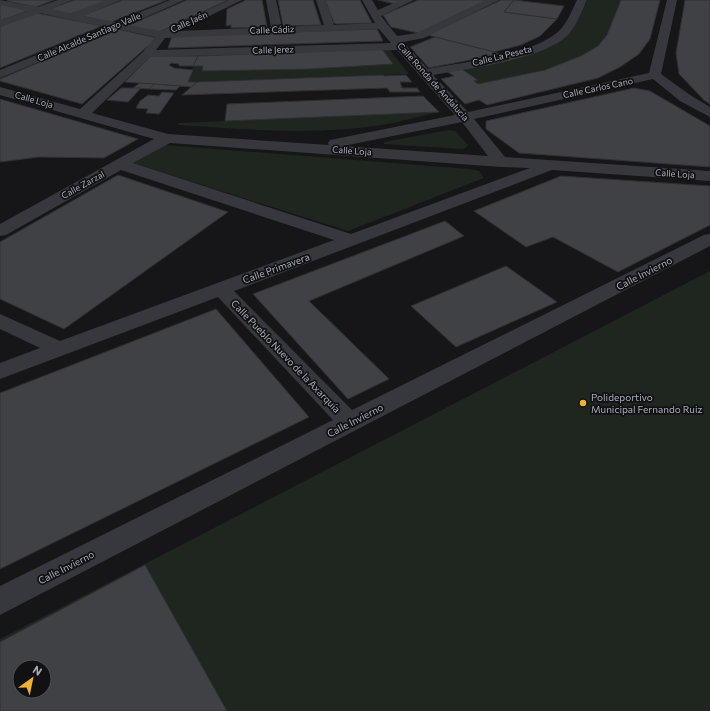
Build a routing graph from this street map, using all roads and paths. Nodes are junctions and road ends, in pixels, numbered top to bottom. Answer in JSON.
{"nodes":[{"id":1,"x":67,"y":0,"type":"edge"},
{"id":2,"x":116,"y":0,"type":"edge"},
{"id":3,"x":179,"y":0,"type":"edge"},
{"id":4,"x":237,"y":0,"type":"edge"},
{"id":5,"x":271,"y":0,"type":"edge"},
{"id":6,"x":321,"y":0,"type":"edge"},
{"id":7,"x":367,"y":0,"type":"edge"},
{"id":8,"x":409,"y":0,"type":"edge"},
{"id":9,"x":494,"y":0,"type":"edge"},
{"id":10,"x":582,"y":0,"type":"edge"},
{"id":11,"x":672,"y":0,"type":"edge"},
{"id":12,"x":0,"y":2,"type":"edge"},
{"id":13,"x":38,"y":10,"type":"junction"},
{"id":14,"x":375,"y":15,"type":"junction"},
{"id":15,"x":72,"y":17,"type":"junction"},
{"id":16,"x":0,"y":24,"type":"edge"},
{"id":17,"x":114,"y":26,"type":"junction"},
{"id":18,"x":382,"y":26,"type":"junction"},
{"id":19,"x":330,"y":28,"type":"junction"},
{"id":20,"x":277,"y":29,"type":"junction"},
{"id":21,"x":162,"y":35,"type":"junction"},
{"id":22,"x":397,"y":43,"type":"junction"},
{"id":23,"x":147,"y":54,"type":"junction"},
{"id":24,"x":424,"y":73,"type":"junction"},
{"id":25,"x":0,"y":74,"type":"edge"},
{"id":26,"x":655,"y":75,"type":"junction"},
{"id":27,"x":0,"y":91,"type":"edge"},
{"id":28,"x":710,"y":113,"type":"edge"},
{"id":29,"x":83,"y":114,"type":"junction"},
{"id":30,"x":465,"y":117,"type":"junction"},
{"id":31,"x":167,"y":138,"type":"junction"},
{"id":32,"x":308,"y":148,"type":"junction"},
{"id":33,"x":501,"y":162,"type":"junction"},
{"id":34,"x":119,"y":164,"type":"junction"},
{"id":35,"x":552,"y":165,"type":"junction"},
{"id":36,"x":710,"y":176,"type":"edge"},
{"id":37,"x":0,"y":231,"type":"edge"},
{"id":38,"x":710,"y":239,"type":"edge"},
{"id":39,"x":351,"y":240,"type":"junction"},
{"id":40,"x":221,"y":289,"type":"junction"},
{"id":41,"x":0,"y":320,"type":"edge"},
{"id":42,"x":60,"y":349,"type":"junction"},
{"id":43,"x":0,"y":371,"type":"edge"},
{"id":44,"x":350,"y":422,"type":"junction"},
{"id":45,"x":0,"y":601,"type":"edge"}],
"edges":[{"from":1,"to":13,"type":"street"},
{"from":2,"to":15,"type":"street"},
{"from":3,"to":17,"type":"street","name":"Calle Alcalde Santiago Valle"},
{"from":4,"to":21,"type":"street","name":"Calle Jaén"},
{"from":5,"to":20,"type":"street"},
{"from":6,"to":19,"type":"street"},
{"from":7,"to":14,"type":"street","name":"Calle Ronda de Andalucia"},
{"from":8,"to":14,"type":"street"},
{"from":9,"to":22,"type":"street","name":"Calle Jerez"},
{"from":10,"to":24,"type":"street","name":"Calle La Peseta"},
{"from":11,"to":26,"type":"street"},
{"from":12,"to":13,"type":"street","name":"Calle Cádiz"},
{"from":13,"to":15,"type":"street","name":"Calle Cádiz"},
{"from":13,"to":16,"type":"street"},
{"from":14,"to":18,"type":"street","name":"Calle Ronda de Andalucia"},
{"from":15,"to":17,"type":"street","name":"Calle Cádiz"},
{"from":17,"to":21,"type":"street","name":"Calle Cádiz"},
{"from":17,"to":25,"type":"street","name":"Calle Alcalde Santiago Valle"},
{"from":18,"to":19,"type":"street","name":"Calle Cádiz"},
{"from":18,"to":22,"type":"street","name":"Calle Ronda de Andalucia"},
{"from":19,"to":20,"type":"street","name":"Calle Cádiz"},
{"from":20,"to":21,"type":"street","name":"Calle Cádiz"},
{"from":21,"to":23,"type":"street"},
{"from":22,"to":23,"type":"street","name":"Calle Jerez"},
{"from":22,"to":24,"type":"street","name":"Calle Ronda de Andalucia"},
{"from":23,"to":29,"type":"street"},
{"from":24,"to":30,"type":"street","name":"Calle Ronda de Andalucia"},
{"from":26,"to":28,"type":"street"},
{"from":26,"to":30,"type":"street","name":"Calle Carlos Cano"},
{"from":27,"to":29,"type":"street","name":"Calle Loja"},
{"from":29,"to":31,"type":"street","name":"Calle Loja"},
{"from":30,"to":32,"type":"street","name":"Calle Carlos Cano"},
{"from":30,"to":33,"type":"street","name":"Calle Ronda de Andalucia"},
{"from":31,"to":32,"type":"street","name":"Calle Loja"},
{"from":31,"to":34,"type":"street","name":"Calle Zarzal"},
{"from":32,"to":33,"type":"street","name":"Calle Loja"},
{"from":33,"to":35,"type":"street","name":"Calle Loja"},
{"from":34,"to":37,"type":"street","name":"Calle Zarzal"},
{"from":34,"to":39,"type":"street"},
{"from":35,"to":36,"type":"street","name":"Calle Loja"},
{"from":35,"to":39,"type":"street","name":"Calle Primavera"},
{"from":38,"to":44,"type":"street","name":"Calle Invierno"},
{"from":39,"to":40,"type":"street","name":"Calle Primavera"},
{"from":40,"to":42,"type":"street","name":"Calle Primavera"},
{"from":40,"to":44,"type":"street","name":"Calle Pueblo Nuevo de la Axarquía"},
{"from":41,"to":42,"type":"street"},
{"from":42,"to":43,"type":"street","name":"Calle Primavera"},
{"from":44,"to":45,"type":"street","name":"Calle Invierno"}]}
